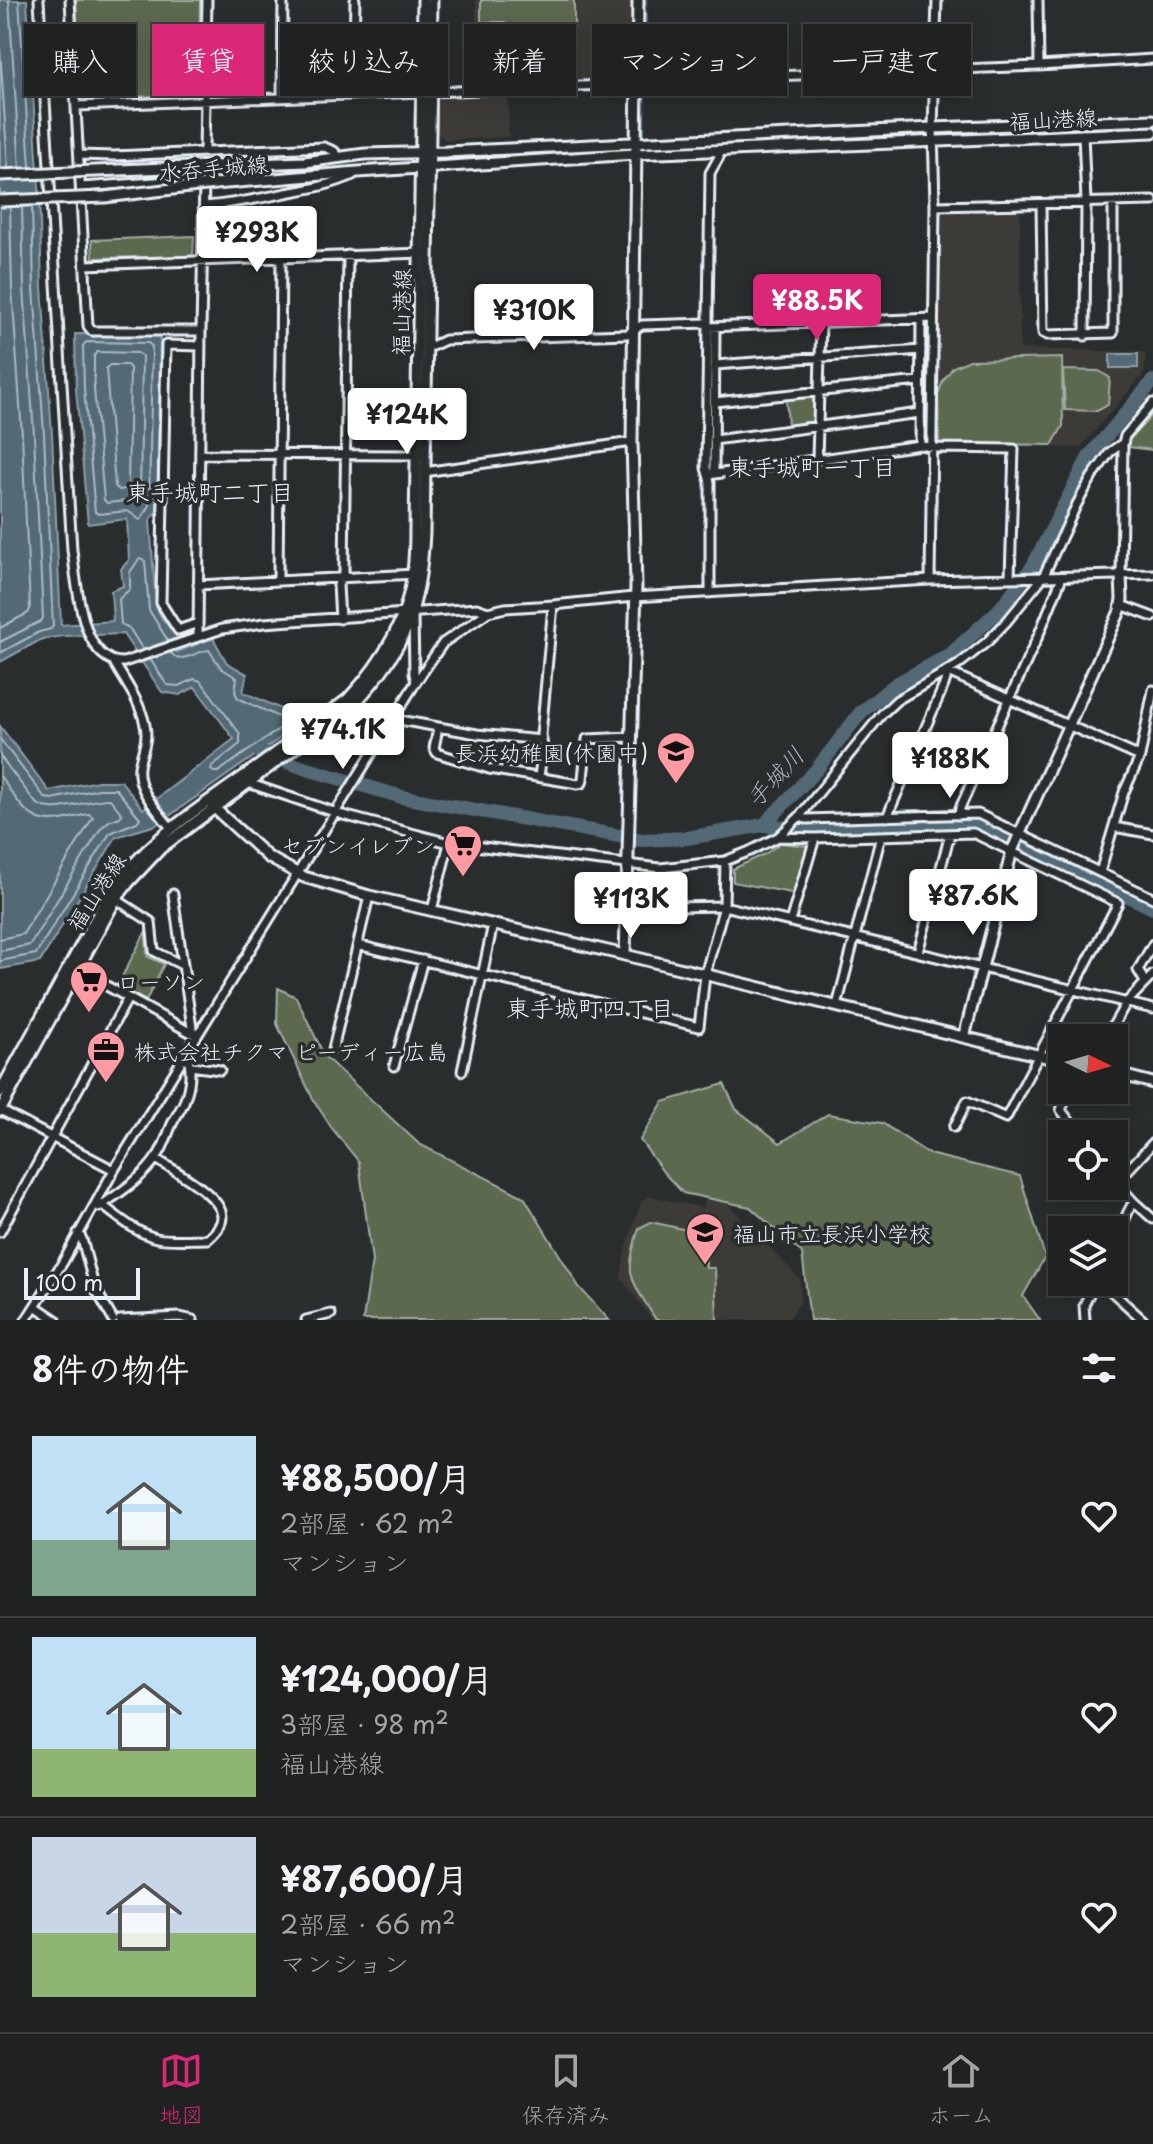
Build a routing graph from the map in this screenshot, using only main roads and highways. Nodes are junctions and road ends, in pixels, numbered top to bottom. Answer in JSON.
{"nodes":[{"id":1,"x":423,"y":0,"type":"edge"},
{"id":2,"x":432,"y":0,"type":"edge"},
{"id":3,"x":638,"y":0,"type":"edge"},
{"id":4,"x":424,"y":24,"type":"edge"},
{"id":5,"x":430,"y":24,"type":"edge"},
{"id":6,"x":426,"y":96,"type":"edge"},
{"id":7,"x":1153,"y":120,"type":"edge"},
{"id":8,"x":1153,"y":132,"type":"edge"},
{"id":9,"x":635,"y":143,"type":"junction"},
{"id":10,"x":425,"y":153,"type":"junction"},
{"id":11,"x":635,"y":154,"type":"junction"},
{"id":12,"x":425,"y":168,"type":"junction"},
{"id":13,"x":0,"y":175,"type":"edge"},
{"id":14,"x":0,"y":201,"type":"edge"},
{"id":15,"x":424,"y":253,"type":"junction"},
{"id":16,"x":420,"y":455,"type":"junction"},
{"id":17,"x":418,"y":574,"type":"junction"},
{"id":18,"x":1121,"y":576,"type":"road end"},
{"id":19,"x":211,"y":805,"type":"junction"},
{"id":20,"x":625,"y":955,"type":"junction"},
{"id":21,"x":964,"y":1037,"type":"junction"},
{"id":22,"x":1048,"y":1057,"type":"edge"},
{"id":23,"x":1128,"y":1077,"type":"edge"},
{"id":24,"x":1153,"y":1083,"type":"edge"},
{"id":25,"x":0,"y":1092,"type":"edge"},
{"id":26,"x":0,"y":1110,"type":"edge"}],
"edges":[{"from":1,"to":4,"type":"main road"},
{"from":2,"to":5,"type":"main road"},
{"from":3,"to":9,"type":"main road"},
{"from":6,"to":10,"type":"main road"},
{"from":7,"to":9,"type":"main road","name":"福山港線"},
{"from":8,"to":11,"type":"main road","name":"福山港線"},
{"from":9,"to":10,"type":"main road","name":"福山港線"},
{"from":9,"to":11,"type":"main road"},
{"from":10,"to":12,"type":"main road"},
{"from":10,"to":13,"type":"main road","name":"水呑手城線","bridge":true},
{"from":11,"to":12,"type":"main road","name":"福山港線"},
{"from":11,"to":20,"type":"main road"},
{"from":12,"to":14,"type":"main road","name":"水呑手城線","bridge":true},
{"from":12,"to":15,"type":"main road","name":"福山港線"},
{"from":15,"to":16,"type":"main road","name":"福山港線"},
{"from":15,"to":16,"type":"main road","name":"福山港線"},
{"from":16,"to":17,"type":"main road","name":"福山港線"},
{"from":16,"to":17,"type":"main road","name":"福山港線"},
{"from":17,"to":19,"type":"main road","name":"福山港線"},
{"from":18,"to":21,"type":"main road"},
{"from":19,"to":20,"type":"main road"},
{"from":19,"to":25,"type":"main road","name":"福山港線"},
{"from":19,"to":26,"type":"main road","name":"福山港線"},
{"from":20,"to":21,"type":"main road"},
{"from":21,"to":22,"type":"main road"},
{"from":23,"to":24,"type":"main road"}]}
